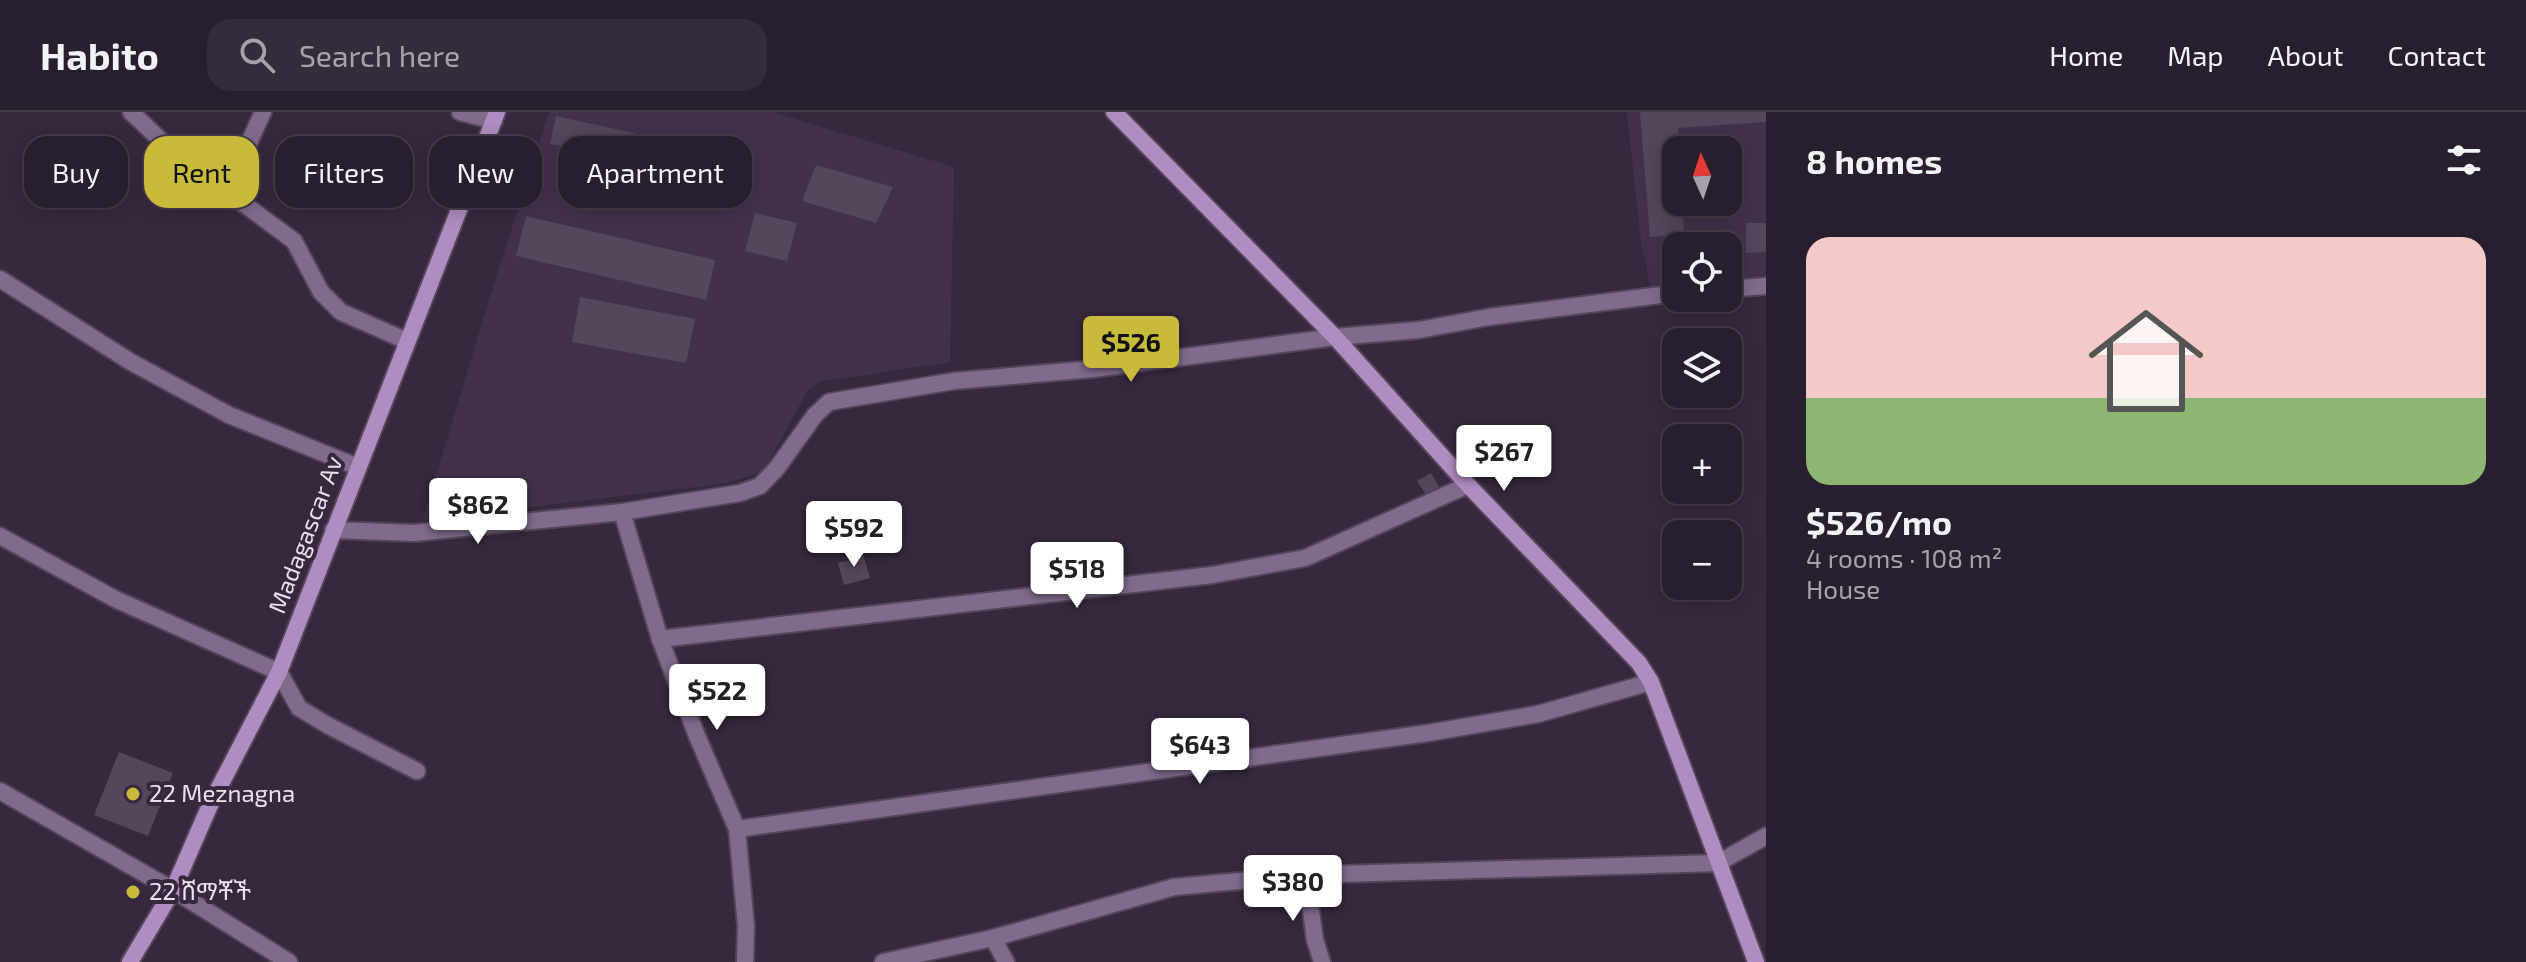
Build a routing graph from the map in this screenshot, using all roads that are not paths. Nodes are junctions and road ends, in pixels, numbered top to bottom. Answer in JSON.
{"nodes":[{"id":1,"x":131,"y":112,"type":"edge"},
{"id":2,"x":263,"y":112,"type":"edge"},
{"id":3,"x":460,"y":112,"type":"edge"},
{"id":4,"x":1114,"y":112,"type":"edge"},
{"id":5,"x":495,"y":116,"type":"edge"},
{"id":6,"x":156,"y":136,"type":"edge"},
{"id":7,"x":252,"y":136,"type":"edge"},
{"id":8,"x":250,"y":208,"type":"edge"},
{"id":9,"x":0,"y":279,"type":"edge"},
{"id":10,"x":1766,"y":286,"type":"edge"},
{"id":11,"x":1742,"y":288,"type":"edge"},
{"id":12,"x":1662,"y":295,"type":"edge"},
{"id":13,"x":1335,"y":337,"type":"junction"},
{"id":14,"x":407,"y":341,"type":"junction"},
{"id":15,"x":358,"y":467,"type":"junction"},
{"id":16,"x":1468,"y":485,"type":"junction"},
{"id":17,"x":622,"y":512,"type":"junction"},
{"id":18,"x":333,"y":530,"type":"junction"},
{"id":19,"x":0,"y":536,"type":"edge"},
{"id":20,"x":660,"y":639,"type":"junction"},
{"id":21,"x":279,"y":672,"type":"junction"},
{"id":22,"x":1651,"y":682,"type":"junction"},
{"id":23,"x":417,"y":771,"type":"dead end"},
{"id":24,"x":0,"y":791,"type":"edge"},
{"id":25,"x":737,"y":829,"type":"junction"},
{"id":26,"x":1766,"y":836,"type":"edge"},
{"id":27,"x":1718,"y":863,"type":"junction"},
{"id":28,"x":1306,"y":875,"type":"junction"},
{"id":29,"x":173,"y":890,"type":"junction"},
{"id":30,"x":993,"y":938,"type":"junction"},
{"id":31,"x":130,"y":962,"type":"edge"},
{"id":32,"x":289,"y":962,"type":"edge"},
{"id":33,"x":745,"y":962,"type":"edge"},
{"id":34,"x":883,"y":962,"type":"edge"},
{"id":35,"x":1006,"y":962,"type":"edge"},
{"id":36,"x":1322,"y":962,"type":"edge"},
{"id":37,"x":1756,"y":962,"type":"edge"}],
"edges":[{"from":1,"to":6,"type":"street"},
{"from":2,"to":7,"type":"street"},
{"from":3,"to":5,"type":"street"},
{"from":4,"to":13,"type":"main road"},
{"from":5,"to":14,"type":"main road","name":"Madagascar Av"},
{"from":8,"to":14,"type":"street"},
{"from":9,"to":15,"type":"street"},
{"from":10,"to":11,"type":"street"},
{"from":12,"to":13,"type":"street"},
{"from":13,"to":16,"type":"main road"},
{"from":13,"to":17,"type":"street"},
{"from":14,"to":15,"type":"main road","name":"Madagascar Av"},
{"from":15,"to":18,"type":"main road","name":"Madagascar Av"},
{"from":16,"to":20,"type":"street"},
{"from":16,"to":22,"type":"main road"},
{"from":17,"to":18,"type":"street"},
{"from":17,"to":20,"type":"street"},
{"from":18,"to":21,"type":"main road","name":"Madagascar Av"},
{"from":19,"to":21,"type":"street"},
{"from":20,"to":25,"type":"street"},
{"from":21,"to":23,"type":"street"},
{"from":21,"to":29,"type":"main road","name":"Madagascar Av"},
{"from":22,"to":25,"type":"street"},
{"from":22,"to":27,"type":"main road"},
{"from":24,"to":29,"type":"street"},
{"from":25,"to":33,"type":"street"},
{"from":26,"to":27,"type":"street"},
{"from":27,"to":28,"type":"street"},
{"from":27,"to":37,"type":"main road"},
{"from":28,"to":30,"type":"street"},
{"from":28,"to":36,"type":"street"},
{"from":29,"to":31,"type":"main road","name":"Madagascar Av"},
{"from":29,"to":32,"type":"street"},
{"from":30,"to":34,"type":"street"},
{"from":30,"to":35,"type":"street"}]}
